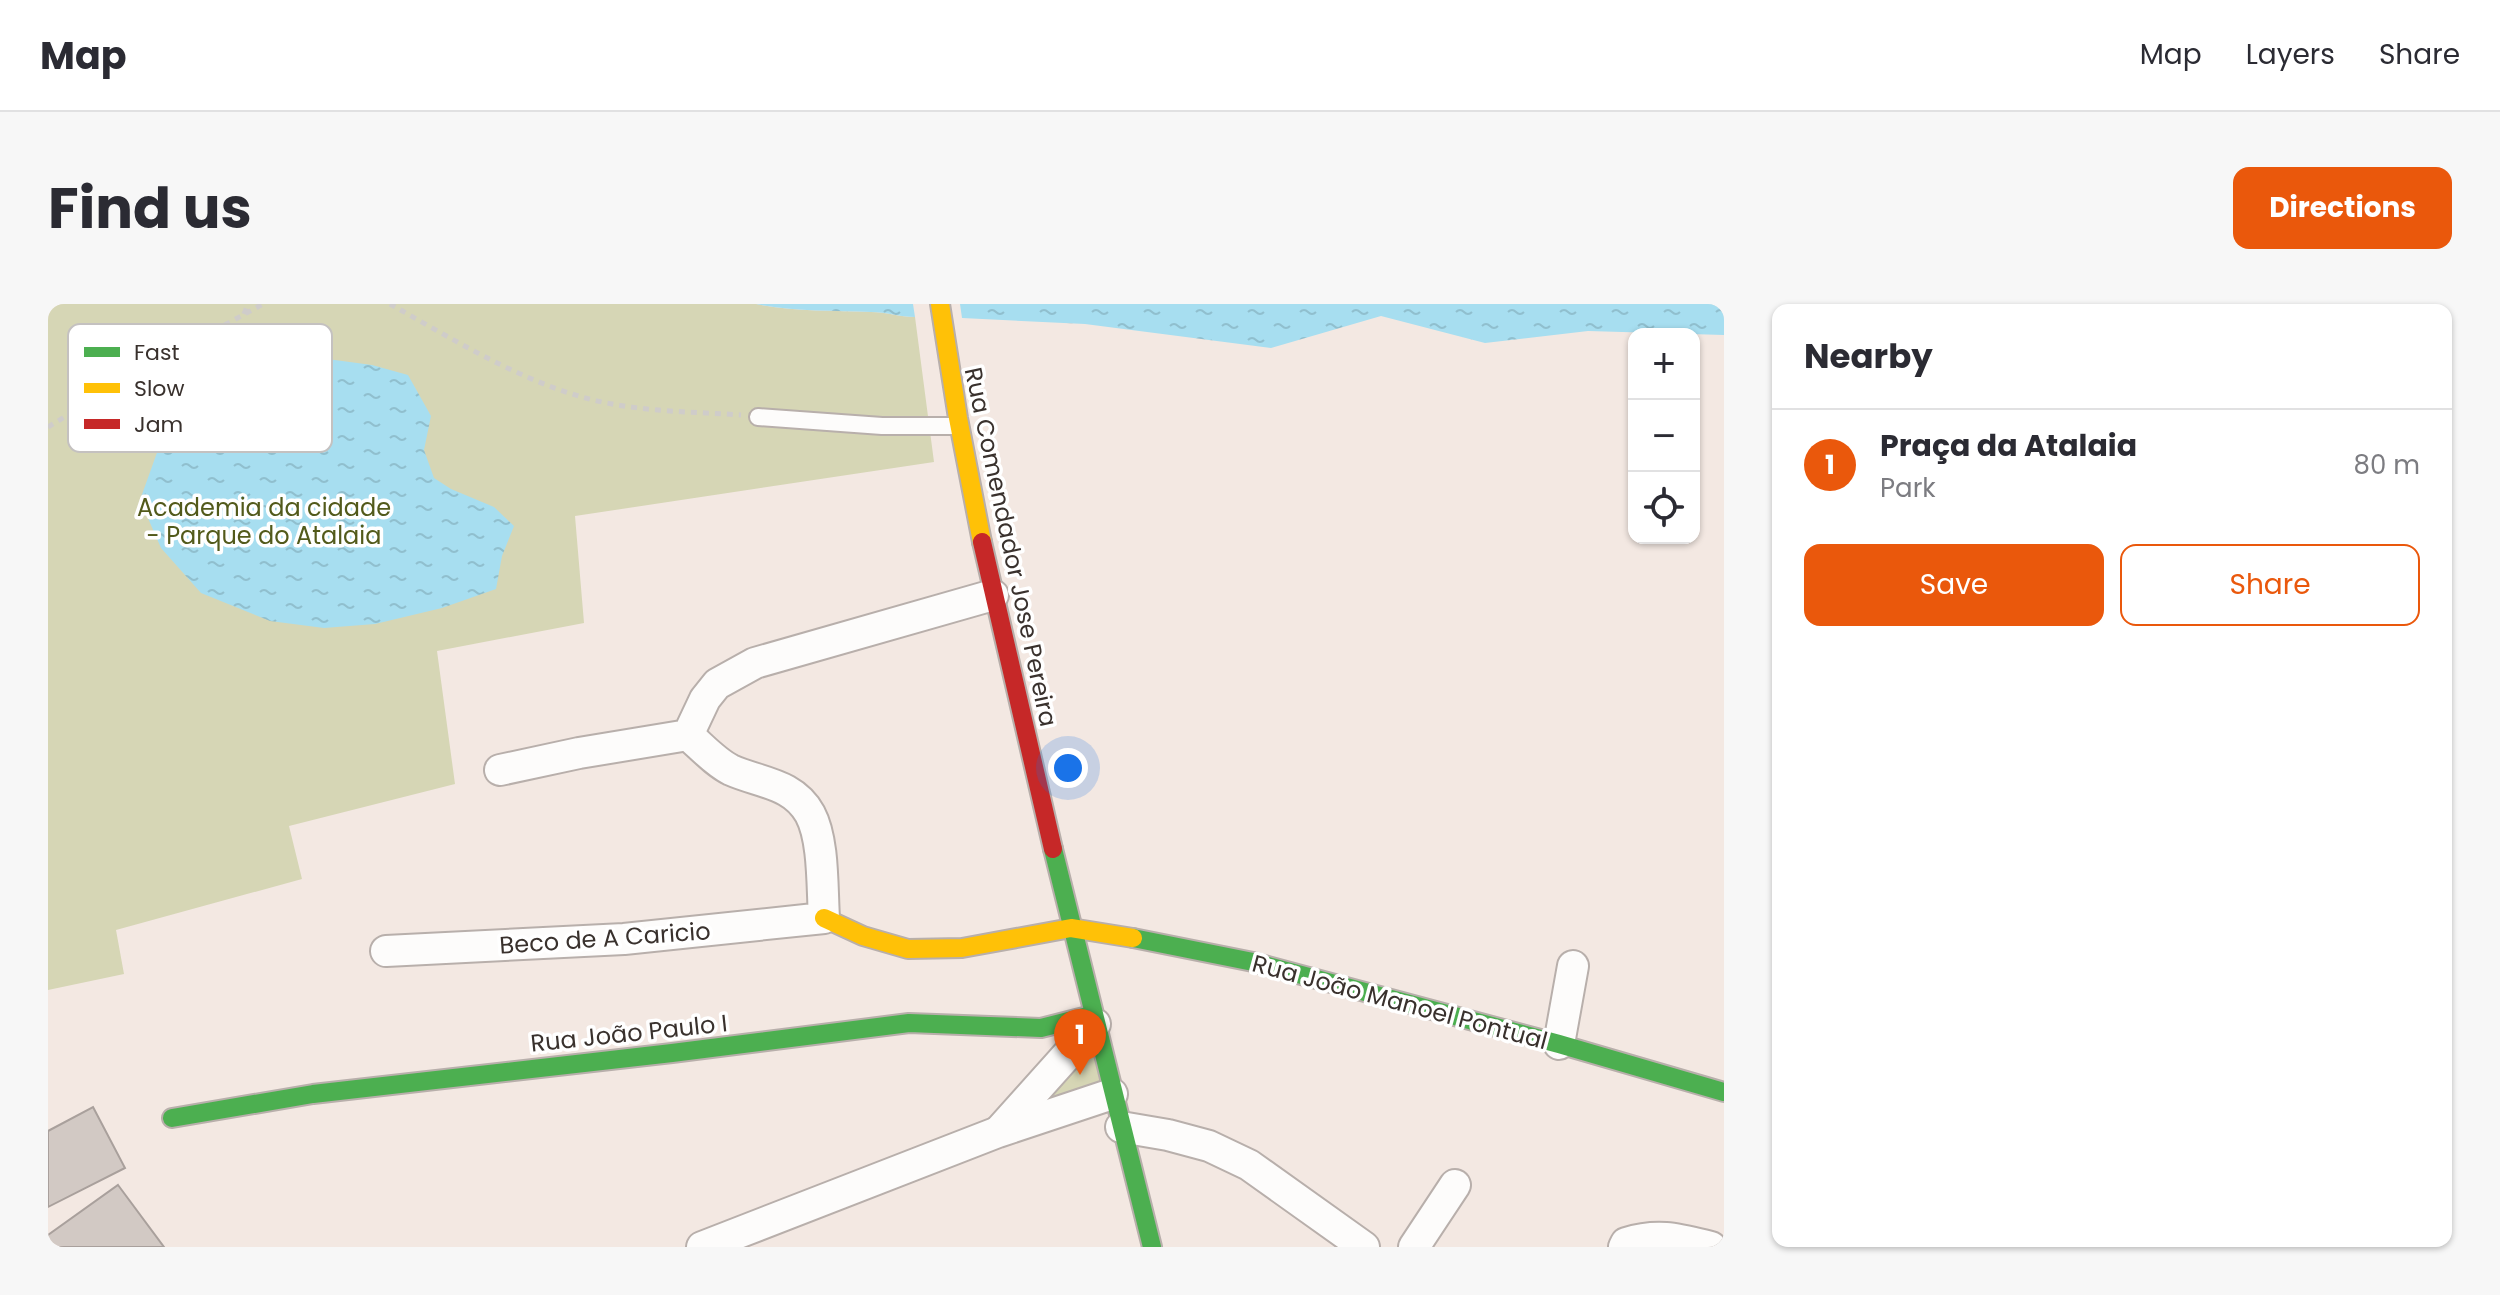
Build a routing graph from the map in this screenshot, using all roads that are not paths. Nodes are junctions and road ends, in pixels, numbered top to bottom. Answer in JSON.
{"nodes":[{"id":1,"x":940,"y":304,"type":"edge"},
{"id":2,"x":758,"y":417,"type":"road end"},
{"id":3,"x":960,"y":426,"type":"junction"},
{"id":4,"x":993,"y":595,"type":"junction"},
{"id":5,"x":688,"y":735,"type":"junction"},
{"id":6,"x":500,"y":770,"type":"dead end"},
{"id":7,"x":824,"y":918,"type":"junction"},
{"id":8,"x":1071,"y":928,"type":"junction"},
{"id":9,"x":386,"y":951,"type":"dead end"},
{"id":10,"x":1573,"y":966,"type":"dead end"},
{"id":11,"x":1093,"y":1020,"type":"junction"},
{"id":12,"x":1559,"y":1044,"type":"junction"},
{"id":13,"x":1724,"y":1092,"type":"edge"},
{"id":14,"x":1112,"y":1094,"type":"junction"},
{"id":15,"x":172,"y":1118,"type":"dead end"},
{"id":16,"x":1121,"y":1127,"type":"junction"},
{"id":17,"x":998,"y":1132,"type":"junction"},
{"id":18,"x":1455,"y":1185,"type":"dead end"},
{"id":19,"x":1625,"y":1245,"type":"edge"},
{"id":20,"x":702,"y":1247,"type":"edge"},
{"id":21,"x":1152,"y":1247,"type":"edge"},
{"id":22,"x":1364,"y":1247,"type":"edge"},
{"id":23,"x":1414,"y":1247,"type":"edge"},
{"id":24,"x":1711,"y":1247,"type":"edge"}],
"edges":[{"from":1,"to":3,"type":"street","name":"Rua Comendador Jose Pereira"},
{"from":2,"to":3,"type":"lane"},
{"from":3,"to":4,"type":"street","name":"Rua Comendador Jose Pereira"},
{"from":4,"to":5,"type":"street"},
{"from":4,"to":8,"type":"street","name":"Rua Comendador Jose Pereira"},
{"from":5,"to":6,"type":"street"},
{"from":5,"to":7,"type":"street"},
{"from":7,"to":8,"type":"street"},
{"from":7,"to":9,"type":"street","name":"Beco de A Caricio"},
{"from":8,"to":11,"type":"street","name":"Rua Comendador Jose Pereira"},
{"from":8,"to":12,"type":"street","name":"Rua João Manoel Pontual"},
{"from":10,"to":12,"type":"street"},
{"from":11,"to":14,"type":"street","name":"Rua Comendador Jose Pereira"},
{"from":11,"to":15,"type":"street","name":"Rua João Paulo I"},
{"from":11,"to":17,"type":"street"},
{"from":12,"to":13,"type":"street","name":"Rua João Manoel Pontual"},
{"from":14,"to":16,"type":"street","name":"Rua Comendador Jose Pereira"},
{"from":14,"to":17,"type":"street"},
{"from":16,"to":21,"type":"street","name":"Rua Comendador Jose Pereira"},
{"from":16,"to":22,"type":"street"},
{"from":17,"to":20,"type":"street"},
{"from":18,"to":23,"type":"street"},
{"from":19,"to":24,"type":"street"}]}
